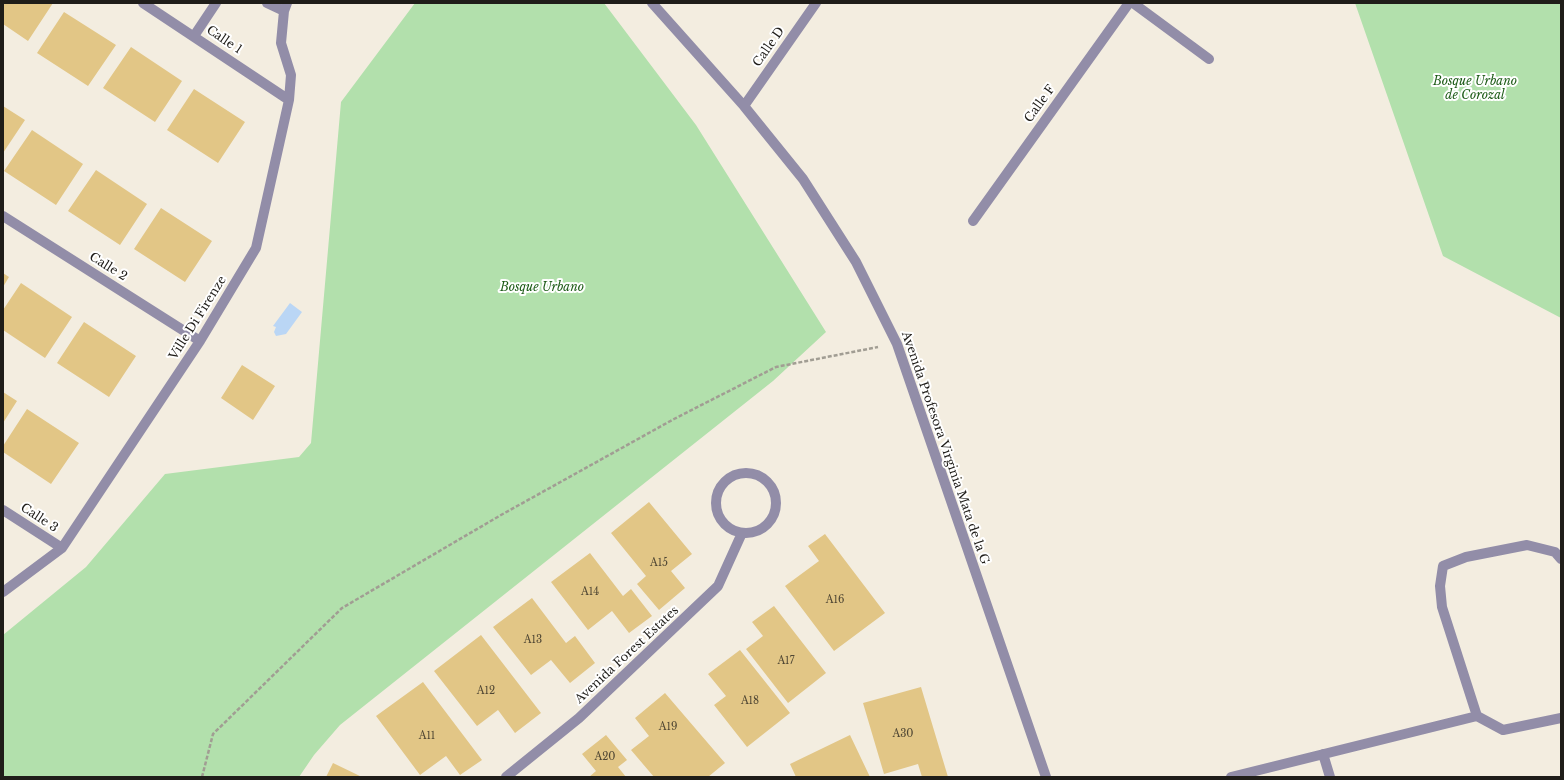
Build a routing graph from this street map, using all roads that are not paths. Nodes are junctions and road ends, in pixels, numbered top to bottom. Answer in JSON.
{"nodes":[{"id":1,"x":143,"y":3,"type":"edge"},
{"id":2,"x":216,"y":3,"type":"edge"},
{"id":3,"x":267,"y":3,"type":"edge"},
{"id":4,"x":652,"y":3,"type":"edge"},
{"id":5,"x":816,"y":3,"type":"edge"},
{"id":6,"x":1129,"y":3,"type":"edge"},
{"id":7,"x":1133,"y":3,"type":"edge"},
{"id":8,"x":285,"y":7,"type":"edge"},
{"id":9,"x":194,"y":36,"type":"junction"},
{"id":10,"x":1209,"y":59,"type":"dead end"},
{"id":11,"x":289,"y":100,"type":"junction"},
{"id":12,"x":744,"y":106,"type":"junction"},
{"id":13,"x":3,"y":216,"type":"edge"},
{"id":14,"x":973,"y":221,"type":"dead end"},
{"id":15,"x":200,"y":341,"type":"junction"},
{"id":16,"x":3,"y":510,"type":"edge"},
{"id":17,"x":742,"y":533,"type":"junction"},
{"id":18,"x":62,"y":548,"type":"junction"},
{"id":19,"x":1561,"y":559,"type":"edge"},
{"id":20,"x":3,"y":592,"type":"edge"},
{"id":21,"x":1476,"y":716,"type":"junction"},
{"id":22,"x":1561,"y":718,"type":"edge"},
{"id":23,"x":1323,"y":754,"type":"junction"},
{"id":24,"x":506,"y":777,"type":"edge"},
{"id":25,"x":1046,"y":777,"type":"edge"},
{"id":26,"x":1231,"y":777,"type":"edge"},
{"id":27,"x":1330,"y":777,"type":"edge"}],
"edges":[{"from":1,"to":9,"type":"street","name":"Calle 1"},
{"from":2,"to":9,"type":"street"},
{"from":3,"to":8,"type":"street"},
{"from":4,"to":12,"type":"street","name":"Avenida Profesora Virginia Mata de la G"},
{"from":5,"to":12,"type":"street","name":"Calle D"},
{"from":6,"to":14,"type":"street","name":"Calle F"},
{"from":7,"to":10,"type":"street"},
{"from":8,"to":11,"type":"street","name":"Ville Di Firenze"},
{"from":9,"to":11,"type":"street","name":"Calle 1"},
{"from":11,"to":15,"type":"street","name":"Ville Di Firenze"},
{"from":12,"to":25,"type":"street","name":"Avenida Profesora Virginia Mata de la G"},
{"from":13,"to":15,"type":"street","name":"Calle 2"},
{"from":15,"to":18,"type":"street","name":"Ville Di Firenze"},
{"from":16,"to":18,"type":"street","name":"Calle 3"},
{"from":17,"to":17,"type":"street"},
{"from":17,"to":24,"type":"street","name":"Avenida Forest Estates"},
{"from":18,"to":20,"type":"street","name":"Ville Di Firenze"},
{"from":19,"to":21,"type":"street"},
{"from":21,"to":22,"type":"street"},
{"from":21,"to":23,"type":"street"},
{"from":23,"to":26,"type":"street"},
{"from":23,"to":27,"type":"street"}]}
